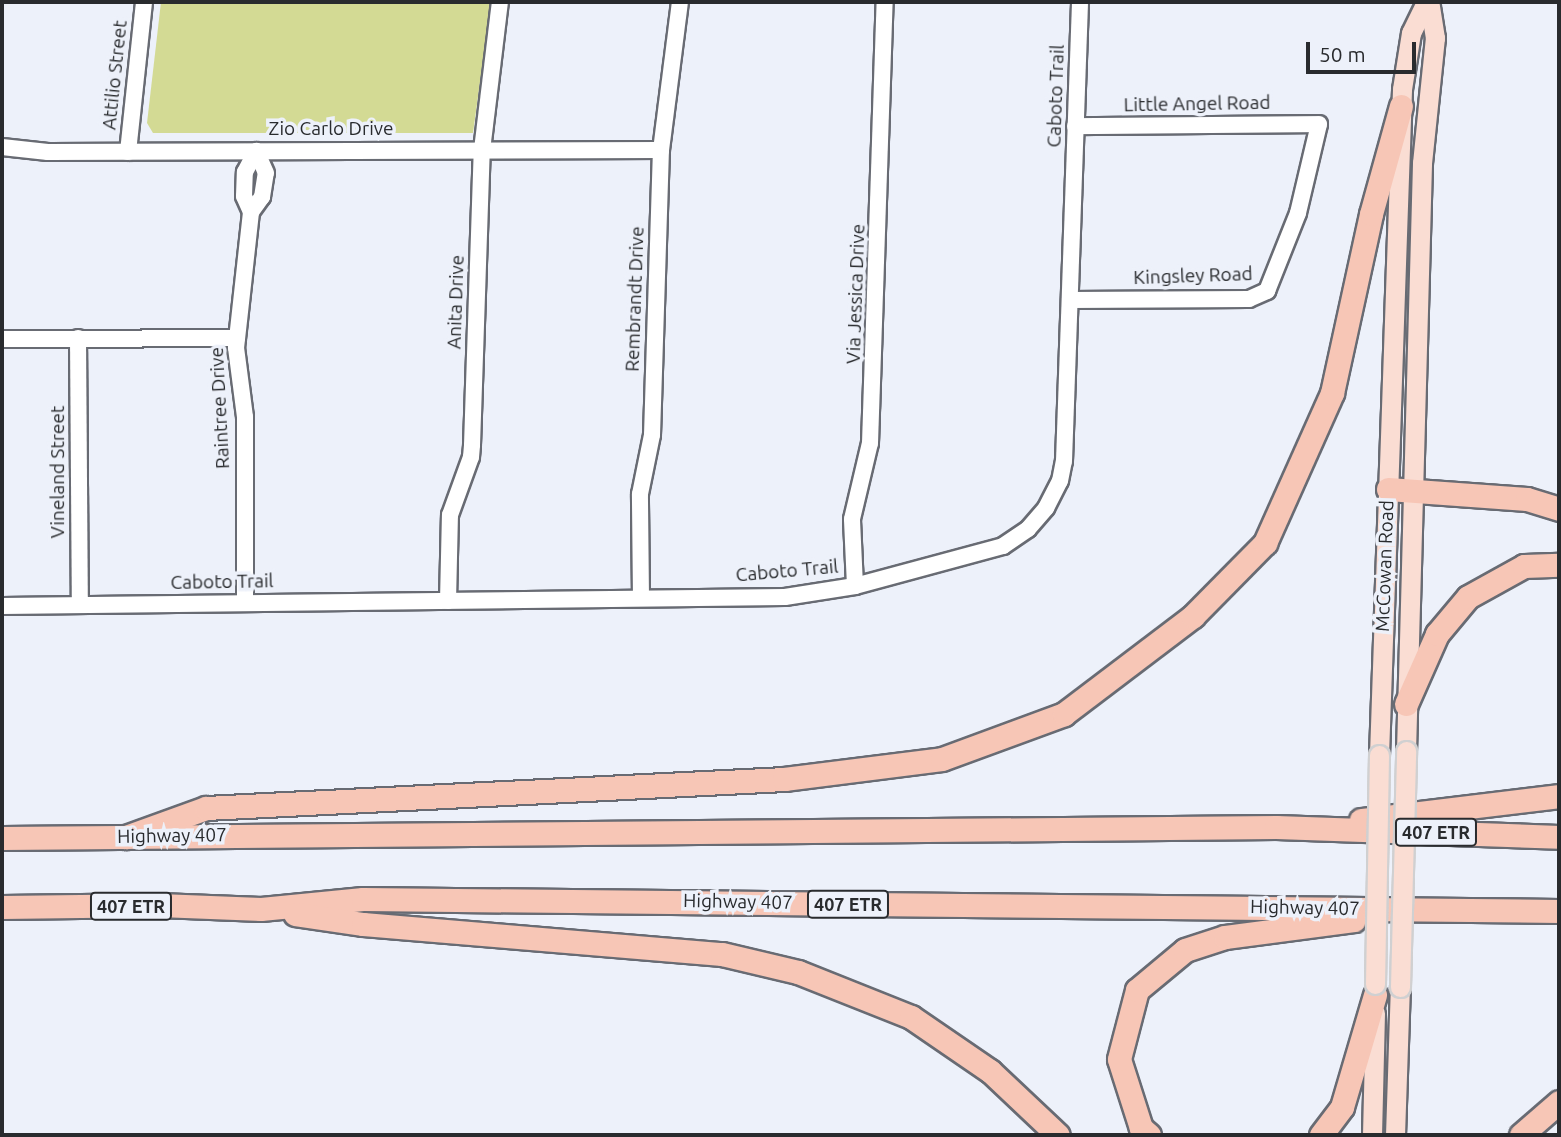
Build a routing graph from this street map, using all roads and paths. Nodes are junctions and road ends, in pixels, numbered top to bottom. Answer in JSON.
{"nodes":[{"id":1,"x":144,"y":2,"type":"edge"},
{"id":2,"x":500,"y":2,"type":"edge"},
{"id":3,"x":680,"y":2,"type":"edge"},
{"id":4,"x":885,"y":2,"type":"edge"},
{"id":5,"x":1080,"y":2,"type":"edge"},
{"id":6,"x":1428,"y":2,"type":"edge"},
{"id":7,"x":1401,"y":106,"type":"junction"},
{"id":8,"x":1320,"y":124,"type":"joint"},
{"id":9,"x":1075,"y":126,"type":"junction"},
{"id":10,"x":2,"y":147,"type":"edge"},
{"id":11,"x":482,"y":150,"type":"junction"},
{"id":12,"x":661,"y":150,"type":"junction"},
{"id":13,"x":257,"y":151,"type":"junction"},
{"id":14,"x":128,"y":152,"type":"junction"},
{"id":15,"x":1070,"y":300,"type":"junction"},
{"id":16,"x":78,"y":338,"type":"junction"},
{"id":17,"x":237,"y":338,"type":"junction"},
{"id":18,"x":2,"y":339,"type":"edge"},
{"id":19,"x":1388,"y":489,"type":"junction"},
{"id":20,"x":1413,"y":490,"type":"junction"},
{"id":21,"x":1559,"y":509,"type":"edge"},
{"id":22,"x":1559,"y":565,"type":"edge"},
{"id":23,"x":855,"y":586,"type":"junction"},
{"id":24,"x":641,"y":598,"type":"junction"},
{"id":25,"x":448,"y":601,"type":"junction"},
{"id":26,"x":245,"y":603,"type":"junction"},
{"id":27,"x":80,"y":605,"type":"junction"},
{"id":28,"x":2,"y":606,"type":"edge"},
{"id":29,"x":1406,"y":704,"type":"junction"},
{"id":30,"x":1559,"y":796,"type":"edge"},
{"id":31,"x":1313,"y":828,"type":"junction"},
{"id":32,"x":126,"y":837,"type":"junction"},
{"id":33,"x":1559,"y":837,"type":"edge"},
{"id":34,"x":2,"y":838,"type":"edge"},
{"id":35,"x":2,"y":907,"type":"edge"},
{"id":36,"x":261,"y":909,"type":"junction"},
{"id":37,"x":1435,"y":909,"type":"junction"},
{"id":38,"x":1559,"y":911,"type":"edge"},
{"id":39,"x":1375,"y":989,"type":"junction"},
{"id":40,"x":1559,"y":1102,"type":"edge"},
{"id":41,"x":1058,"y":1135,"type":"edge"},
{"id":42,"x":1149,"y":1135,"type":"edge"},
{"id":43,"x":1321,"y":1135,"type":"edge"},
{"id":44,"x":1372,"y":1135,"type":"edge"},
{"id":45,"x":1395,"y":1135,"type":"edge"},
{"id":46,"x":1521,"y":1135,"type":"edge"}],
"edges":[{"from":1,"to":14,"type":"street","name":"Attilio Street"},
{"from":2,"to":11,"type":"street","name":"Anita Drive"},
{"from":3,"to":12,"type":"street","name":"Rembrandt Drive"},
{"from":4,"to":23,"type":"street","name":"Via Jessica Drive"},
{"from":5,"to":9,"type":"street","name":"Caboto Trail"},
{"from":6,"to":7,"type":"main road","name":"McCowan Road"},
{"from":6,"to":20,"type":"main road","name":"McCowan Road"},
{"from":7,"to":19,"type":"main road","name":"McCowan Road"},
{"from":7,"to":32,"type":"highway"},
{"from":8,"to":9,"type":"street","name":"Little Angel Road"},
{"from":8,"to":15,"type":"street","name":"Kingsley Road"},
{"from":9,"to":15,"type":"street","name":"Caboto Trail"},
{"from":10,"to":14,"type":"street","name":"Zio Carlo Drive"},
{"from":11,"to":12,"type":"street","name":"Zio Carlo Drive"},
{"from":11,"to":13,"type":"street","name":"Zio Carlo Drive"},
{"from":11,"to":25,"type":"street","name":"Anita Drive"},
{"from":12,"to":24,"type":"street","name":"Rembrandt Drive"},
{"from":13,"to":14,"type":"street","name":"Zio Carlo Drive"},
{"from":13,"to":17,"type":"street","name":"Raintree Drive"},
{"from":15,"to":23,"type":"street","name":"Caboto Trail"},
{"from":16,"to":17,"type":"street"},
{"from":16,"to":18,"type":"street"},
{"from":16,"to":27,"type":"street","name":"Vineland Street"},
{"from":17,"to":26,"type":"street","name":"Raintree Drive"},
{"from":19,"to":20,"type":"highway"},
{"from":19,"to":39,"type":"main road","name":"McCowan Road","bridge":true},
{"from":20,"to":21,"type":"highway"},
{"from":20,"to":29,"type":"main road","name":"McCowan Road"},
{"from":22,"to":29,"type":"highway"},
{"from":23,"to":24,"type":"street","name":"Caboto Trail"},
{"from":24,"to":25,"type":"street","name":"Caboto Trail"},
{"from":25,"to":26,"type":"street","name":"Caboto Trail"},
{"from":26,"to":27,"type":"street","name":"Caboto Trail"},
{"from":27,"to":28,"type":"street","name":"Caboto Trail"},
{"from":29,"to":45,"type":"main road","name":"McCowan Road","bridge":true},
{"from":30,"to":31,"type":"highway"},
{"from":31,"to":32,"type":"highway","name":"Highway 407","number":"407 ETR"},
{"from":31,"to":33,"type":"highway","name":"Highway 407","number":"407 ETR"},
{"from":32,"to":34,"type":"highway","name":"Highway 407","number":"407 ETR"},
{"from":35,"to":36,"type":"highway","name":"Highway 407","number":"407 ETR"},
{"from":36,"to":37,"type":"highway","name":"Highway 407","number":"407 ETR"},
{"from":36,"to":41,"type":"highway"},
{"from":37,"to":38,"type":"highway","name":"Highway 407","number":"407 ETR"},
{"from":37,"to":42,"type":"highway"},
{"from":39,"to":43,"type":"highway"},
{"from":39,"to":44,"type":"main road","name":"McCowan Road"},
{"from":40,"to":46,"type":"highway"}]}
